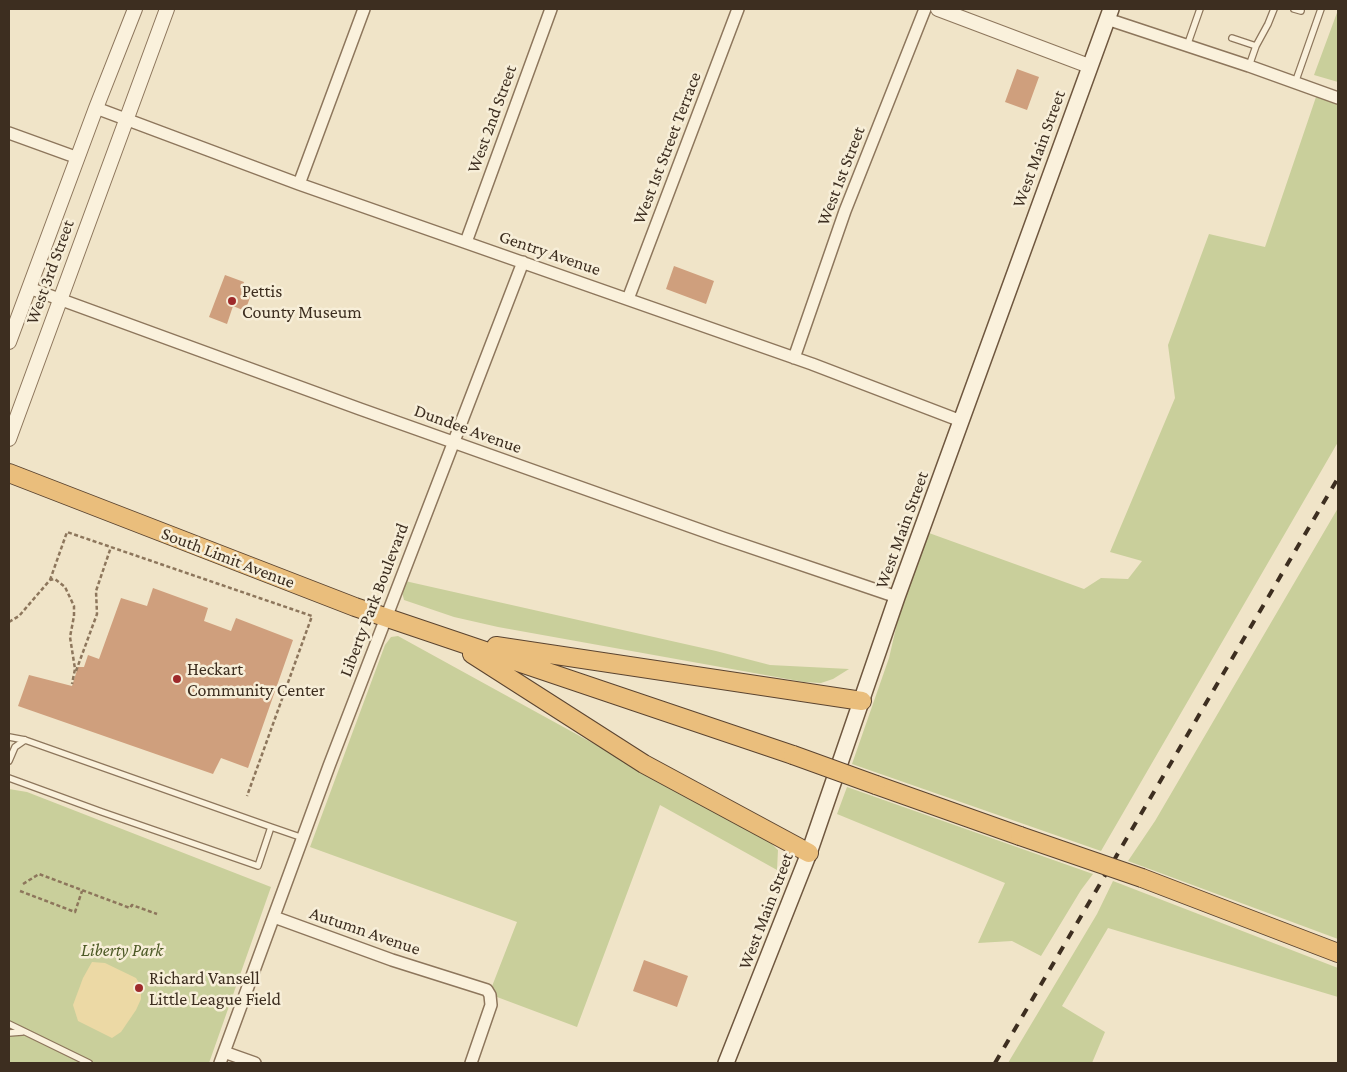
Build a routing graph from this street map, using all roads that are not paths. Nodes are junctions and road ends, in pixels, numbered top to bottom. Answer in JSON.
{"nodes":[{"id":1,"x":136,"y":9,"type":"edge"},
{"id":2,"x":167,"y":9,"type":"edge"},
{"id":3,"x":364,"y":9,"type":"edge"},
{"id":4,"x":551,"y":9,"type":"edge"},
{"id":5,"x":738,"y":9,"type":"edge"},
{"id":6,"x":925,"y":9,"type":"edge"},
{"id":7,"x":938,"y":9,"type":"edge"},
{"id":8,"x":1200,"y":9,"type":"edge"},
{"id":9,"x":1274,"y":9,"type":"edge"},
{"id":10,"x":1294,"y":9,"type":"edge"},
{"id":11,"x":1321,"y":9,"type":"edge"},
{"id":12,"x":1301,"y":11,"type":"dead end"},
{"id":13,"x":1109,"y":14,"type":"edge"},
{"id":14,"x":1232,"y":38,"type":"dead end"},
{"id":15,"x":1188,"y":46,"type":"junction"},
{"id":16,"x":1256,"y":46,"type":"junction"},
{"id":17,"x":1089,"y":66,"type":"junction"},
{"id":18,"x":1249,"y":66,"type":"junction"},
{"id":19,"x":1295,"y":82,"type":"junction"},
{"id":20,"x":1338,"y":98,"type":"edge"},
{"id":21,"x":96,"y":108,"type":"junction"},
{"id":22,"x":127,"y":119,"type":"junction"},
{"id":23,"x":9,"y":133,"type":"edge"},
{"id":24,"x":78,"y":158,"type":"junction"},
{"id":25,"x":299,"y":184,"type":"junction"},
{"id":26,"x":466,"y":242,"type":"junction"},
{"id":27,"x":523,"y":262,"type":"junction"},
{"id":28,"x":29,"y":288,"type":"junction"},
{"id":29,"x":60,"y":299,"type":"junction"},
{"id":30,"x":628,"y":299,"type":"junction"},
{"id":31,"x":9,"y":342,"type":"edge"},
{"id":32,"x":794,"y":358,"type":"junction"},
{"id":33,"x":961,"y":421,"type":"junction"},
{"id":34,"x":9,"y":439,"type":"edge"},
{"id":35,"x":454,"y":443,"type":"junction"},
{"id":36,"x":9,"y":473,"type":"edge"},
{"id":37,"x":897,"y":597,"type":"junction"},
{"id":38,"x":386,"y":618,"type":"junction"},
{"id":39,"x":449,"y":638,"type":"junction"},
{"id":40,"x":862,"y":701,"type":"junction"},
{"id":41,"x":9,"y":737,"type":"edge"},
{"id":42,"x":25,"y":740,"type":"junction"},
{"id":43,"x":9,"y":761,"type":"edge"},
{"id":44,"x":9,"y":778,"type":"edge"},
{"id":45,"x":271,"y":827,"type":"junction"},
{"id":46,"x":303,"y":838,"type":"junction"},
{"id":47,"x":809,"y":853,"type":"junction"},
{"id":48,"x":274,"y":916,"type":"junction"},
{"id":49,"x":1338,"y":953,"type":"edge"},
{"id":50,"x":9,"y":1024,"type":"edge"},
{"id":51,"x":22,"y":1032,"type":"junction"},
{"id":52,"x":9,"y":1033,"type":"edge"},
{"id":53,"x":224,"y":1052,"type":"junction"},
{"id":54,"x":74,"y":1056,"type":"junction"},
{"id":55,"x":79,"y":1063,"type":"edge"},
{"id":56,"x":89,"y":1063,"type":"edge"},
{"id":57,"x":220,"y":1063,"type":"edge"},
{"id":58,"x":255,"y":1063,"type":"edge"},
{"id":59,"x":470,"y":1063,"type":"edge"},
{"id":60,"x":726,"y":1063,"type":"edge"}],
"edges":[{"from":1,"to":21,"type":"street","name":"West 3rd Street"},
{"from":2,"to":22,"type":"street","name":"West 3rd Street"},
{"from":3,"to":25,"type":"street"},
{"from":4,"to":26,"type":"street","name":"West 2nd Street"},
{"from":5,"to":30,"type":"street","name":"West 1st Street Terrace"},
{"from":6,"to":32,"type":"street","name":"West 1st Street"},
{"from":7,"to":17,"type":"street"},
{"from":8,"to":15,"type":"lane"},
{"from":9,"to":16,"type":"lane"},
{"from":10,"to":12,"type":"lane"},
{"from":11,"to":19,"type":"lane"},
{"from":13,"to":15,"type":"street"},
{"from":13,"to":17,"type":"main road","name":"West Main Street"},
{"from":14,"to":16,"type":"lane"},
{"from":15,"to":18,"type":"street"},
{"from":16,"to":18,"type":"lane"},
{"from":17,"to":33,"type":"main road","name":"West Main Street"},
{"from":18,"to":19,"type":"street"},
{"from":19,"to":20,"type":"street"},
{"from":21,"to":22,"type":"street"},
{"from":21,"to":24,"type":"street","name":"West 3rd Street"},
{"from":22,"to":25,"type":"street","name":"Gentry Avenue"},
{"from":22,"to":29,"type":"street","name":"West 3rd Street"},
{"from":23,"to":24,"type":"street"},
{"from":24,"to":28,"type":"street","name":"West 3rd Street"},
{"from":25,"to":26,"type":"street","name":"Gentry Avenue"},
{"from":26,"to":27,"type":"street","name":"Gentry Avenue"},
{"from":27,"to":30,"type":"street","name":"Gentry Avenue"},
{"from":27,"to":35,"type":"street","name":"Liberty Park Boulevard"},
{"from":28,"to":29,"type":"street","name":"Dundee Avenue"},
{"from":28,"to":31,"type":"street","name":"West 3rd Street"},
{"from":29,"to":34,"type":"street","name":"West 3rd Street"},
{"from":29,"to":35,"type":"street","name":"Dundee Avenue"},
{"from":30,"to":32,"type":"street","name":"Gentry Avenue"},
{"from":32,"to":33,"type":"street","name":"Gentry Avenue"},
{"from":33,"to":37,"type":"main road","name":"West Main Street"},
{"from":35,"to":37,"type":"street","name":"Dundee Avenue"},
{"from":35,"to":38,"type":"street","name":"Liberty Park Boulevard"},
{"from":36,"to":38,"type":"highway","name":"South Limit Avenue"},
{"from":37,"to":40,"type":"main road","name":"West Main Street"},
{"from":38,"to":39,"type":"highway","name":"South Limit Avenue"},
{"from":38,"to":46,"type":"street","name":"Liberty Park Boulevard"},
{"from":39,"to":40,"type":"highway"},
{"from":39,"to":47,"type":"highway"},
{"from":39,"to":49,"type":"highway","bridge":true},
{"from":40,"to":47,"type":"main road","name":"West Main Street"},
{"from":41,"to":42,"type":"lane"},
{"from":42,"to":43,"type":"lane"},
{"from":42,"to":45,"type":"lane"},
{"from":44,"to":45,"type":"lane"},
{"from":45,"to":46,"type":"lane"},
{"from":46,"to":48,"type":"street","name":"Liberty Park Boulevard"},
{"from":47,"to":60,"type":"main road","name":"West Main Street"},
{"from":48,"to":53,"type":"street","name":"Liberty Park Boulevard"},
{"from":48,"to":59,"type":"street","name":"Autumn Avenue"},
{"from":50,"to":51,"type":"lane"},
{"from":51,"to":52,"type":"lane"},
{"from":51,"to":54,"type":"lane"},
{"from":53,"to":57,"type":"street","name":"Liberty Park Boulevard"},
{"from":53,"to":58,"type":"street"},
{"from":54,"to":55,"type":"lane"},
{"from":54,"to":56,"type":"lane"}]}
